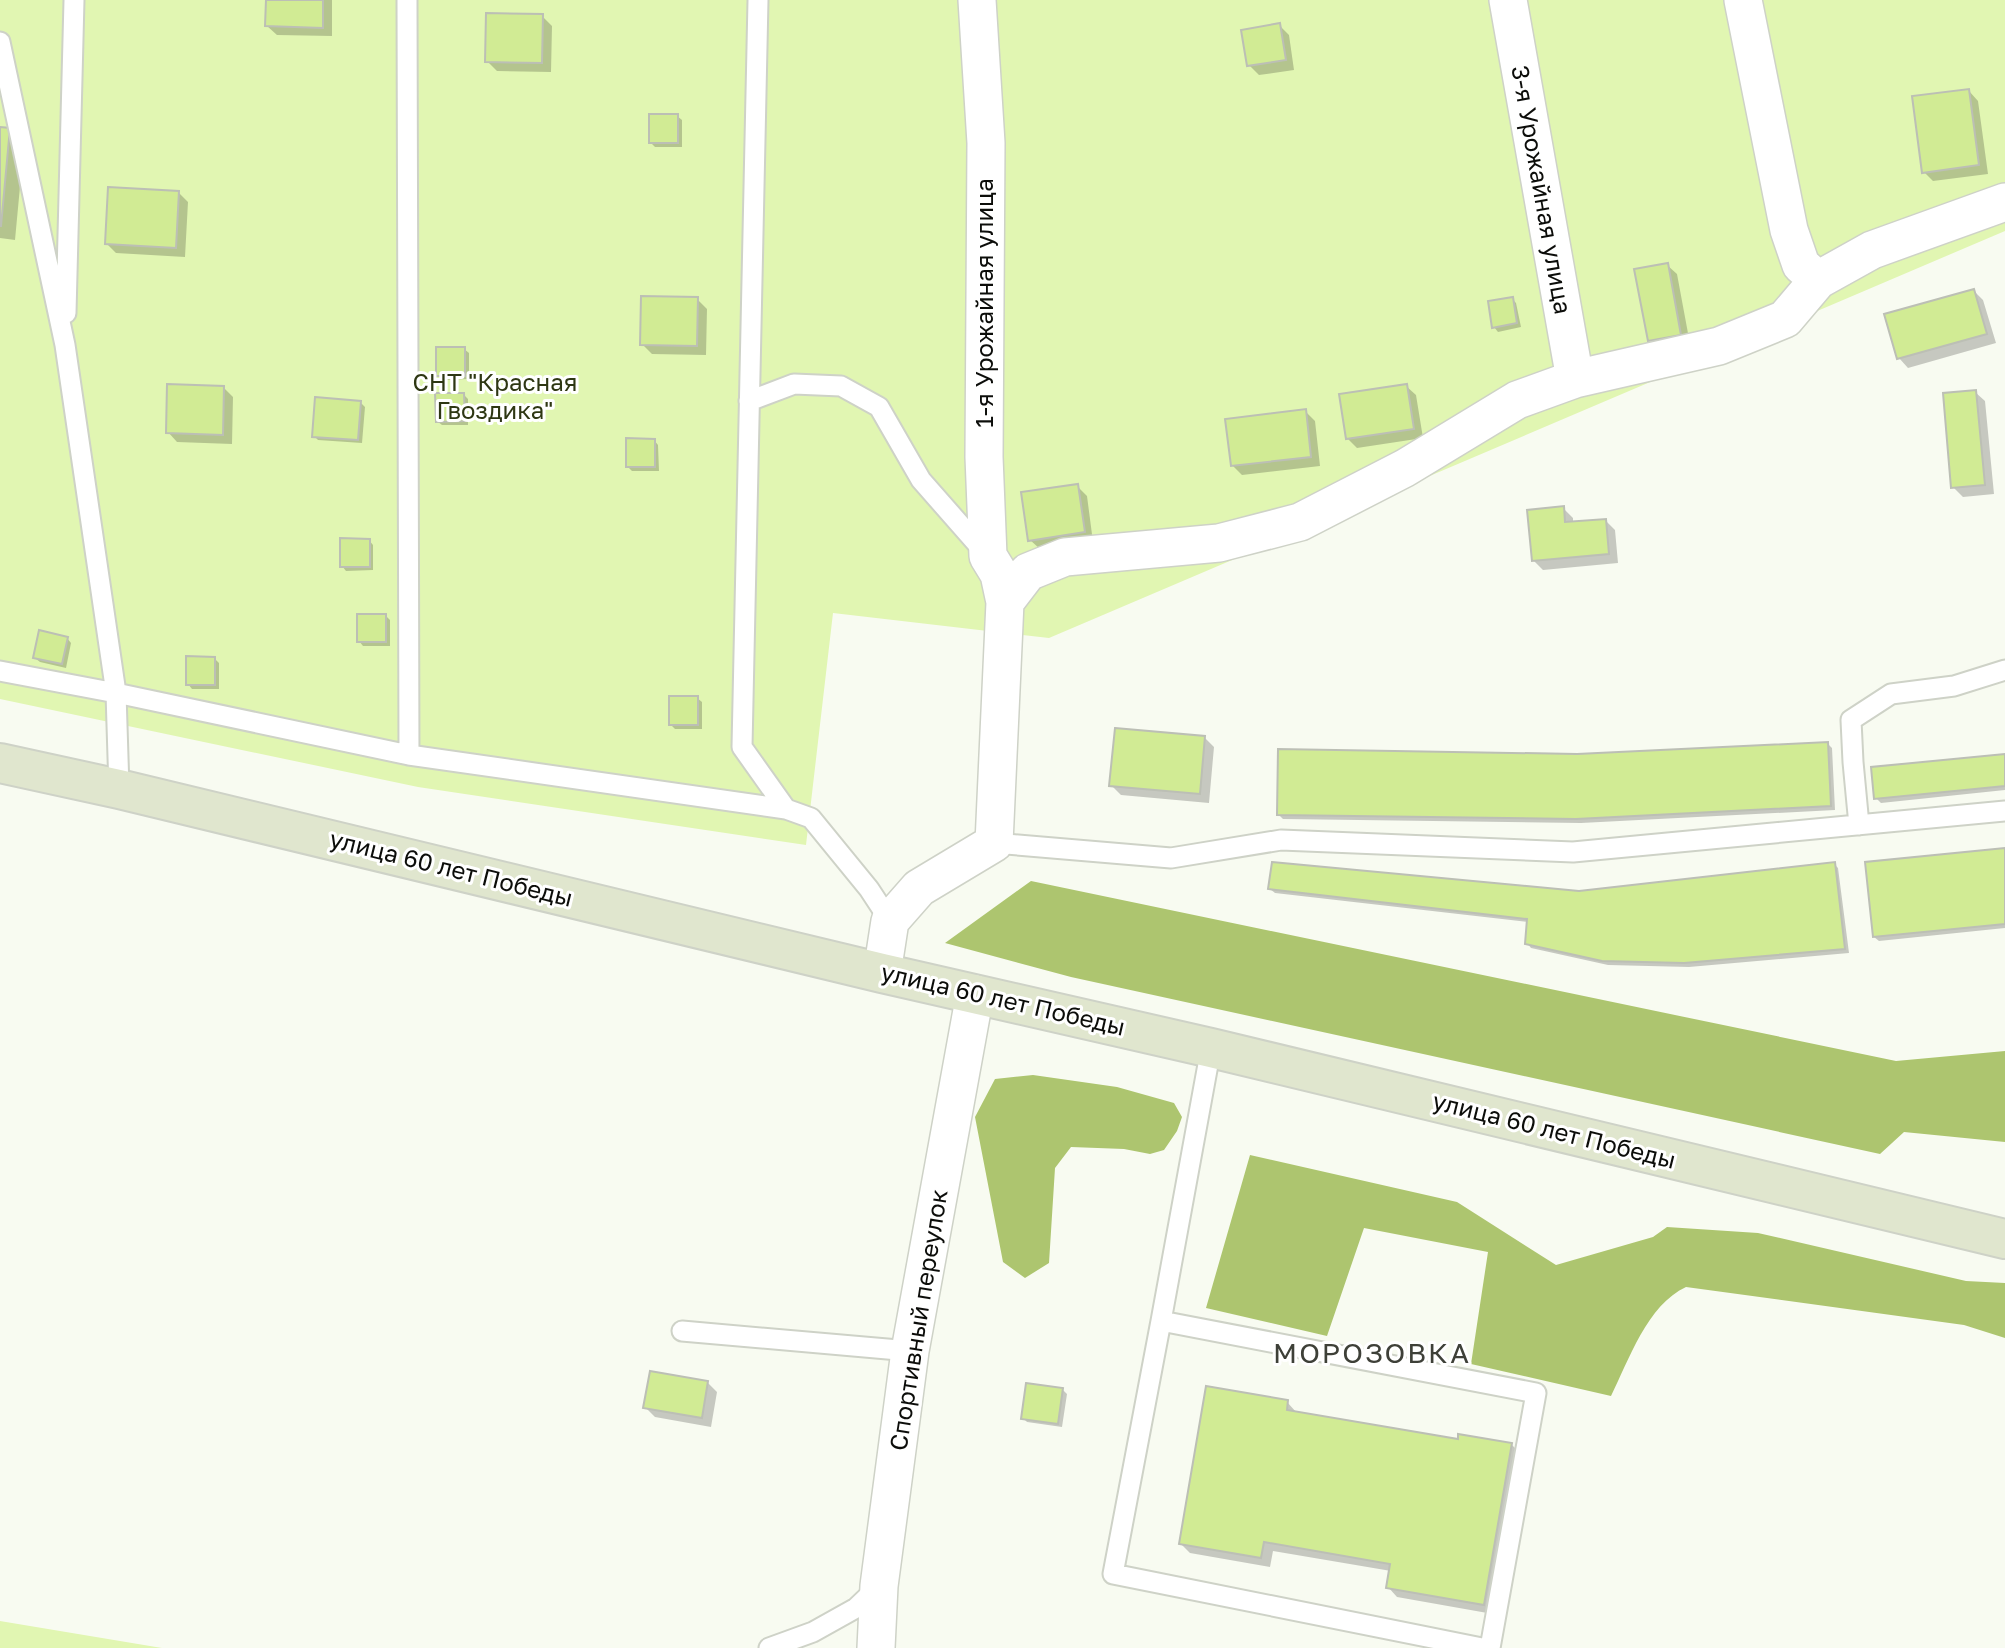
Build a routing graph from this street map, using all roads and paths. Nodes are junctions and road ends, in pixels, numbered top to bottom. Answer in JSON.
{"nodes":[{"id":1,"x":74,"y":0,"type":"edge"},
{"id":2,"x":407,"y":0,"type":"edge"},
{"id":3,"x":758,"y":0,"type":"edge"},
{"id":4,"x":977,"y":0,"type":"edge"},
{"id":5,"x":1508,"y":0,"type":"edge"},
{"id":6,"x":1743,"y":0,"type":"edge"},
{"id":7,"x":0,"y":41,"type":"edge"},
{"id":8,"x":2005,"y":202,"type":"edge"},
{"id":9,"x":1818,"y":280,"type":"junction"},
{"id":10,"x":65,"y":345,"type":"junction"},
{"id":11,"x":1574,"y":379,"type":"junction"},
{"id":12,"x":749,"y":401,"type":"junction"},
{"id":13,"x":988,"y":556,"type":"junction"},
{"id":14,"x":1005,"y":602,"type":"junction"},
{"id":15,"x":2005,"y":670,"type":"edge"},
{"id":16,"x":0,"y":671,"type":"edge"},
{"id":17,"x":116,"y":693,"type":"junction"},
{"id":18,"x":409,"y":755,"type":"junction"},
{"id":19,"x":0,"y":763,"type":"edge"},
{"id":20,"x":118,"y":789,"type":"junction"},
{"id":21,"x":786,"y":809,"type":"junction"},
{"id":22,"x":2005,"y":811,"type":"edge"},
{"id":23,"x":1859,"y":825,"type":"junction"},
{"id":24,"x":994,"y":843,"type":"junction"},
{"id":25,"x":890,"y":921,"type":"junction"},
{"id":26,"x":883,"y":973,"type":"junction"},
{"id":27,"x":975,"y":994,"type":"junction"},
{"id":28,"x":1211,"y":1048,"type":"junction"},
{"id":29,"x":2005,"y":1239,"type":"edge"},
{"id":30,"x":1161,"y":1321,"type":"junction"},
{"id":31,"x":682,"y":1331,"type":"dead end"},
{"id":32,"x":910,"y":1351,"type":"junction"},
{"id":33,"x":879,"y":1587,"type":"junction"},
{"id":34,"x":769,"y":1648,"type":"edge"},
{"id":35,"x":876,"y":1648,"type":"edge"},
{"id":36,"x":1482,"y":1648,"type":"edge"},
{"id":37,"x":1490,"y":1648,"type":"edge"}],
"edges":[{"from":1,"to":10,"type":"lane"},
{"from":2,"to":18,"type":"lane"},
{"from":3,"to":12,"type":"lane"},
{"from":4,"to":13,"type":"street","name":"1-я Урожайная улица"},
{"from":5,"to":11,"type":"street","name":"3-я Урожайная улица"},
{"from":6,"to":9,"type":"street"},
{"from":7,"to":10,"type":"lane"},
{"from":8,"to":9,"type":"street"},
{"from":9,"to":11,"type":"street"},
{"from":10,"to":17,"type":"lane"},
{"from":11,"to":14,"type":"street"},
{"from":12,"to":13,"type":"lane"},
{"from":12,"to":21,"type":"lane"},
{"from":13,"to":14,"type":"street","name":"1-я Урожайная улица"},
{"from":14,"to":24,"type":"street","name":"1-я Урожайная улица"},
{"from":15,"to":23,"type":"lane"},
{"from":16,"to":17,"type":"lane"},
{"from":17,"to":18,"type":"lane"},
{"from":17,"to":20,"type":"lane"},
{"from":18,"to":21,"type":"lane"},
{"from":19,"to":20,"type":"street","name":"улица 60 лет Победы"},
{"from":20,"to":26,"type":"street","name":"улица 60 лет Победы"},
{"from":21,"to":25,"type":"lane"},
{"from":22,"to":23,"type":"lane"},
{"from":23,"to":24,"type":"lane"},
{"from":24,"to":25,"type":"street"},
{"from":25,"to":26,"type":"street"},
{"from":26,"to":27,"type":"street","name":"улица 60 лет Победы"},
{"from":27,"to":28,"type":"street","name":"улица 60 лет Победы"},
{"from":27,"to":32,"type":"street","name":"Спортивный переулок"},
{"from":28,"to":29,"type":"street","name":"улица 60 лет Победы"},
{"from":28,"to":30,"type":"lane"},
{"from":30,"to":36,"type":"lane"},
{"from":30,"to":37,"type":"lane"},
{"from":31,"to":32,"type":"lane"},
{"from":32,"to":33,"type":"street","name":"Спортивный переулок"},
{"from":33,"to":34,"type":"lane"},
{"from":33,"to":35,"type":"street","name":"Спортивный переулок"}]}
